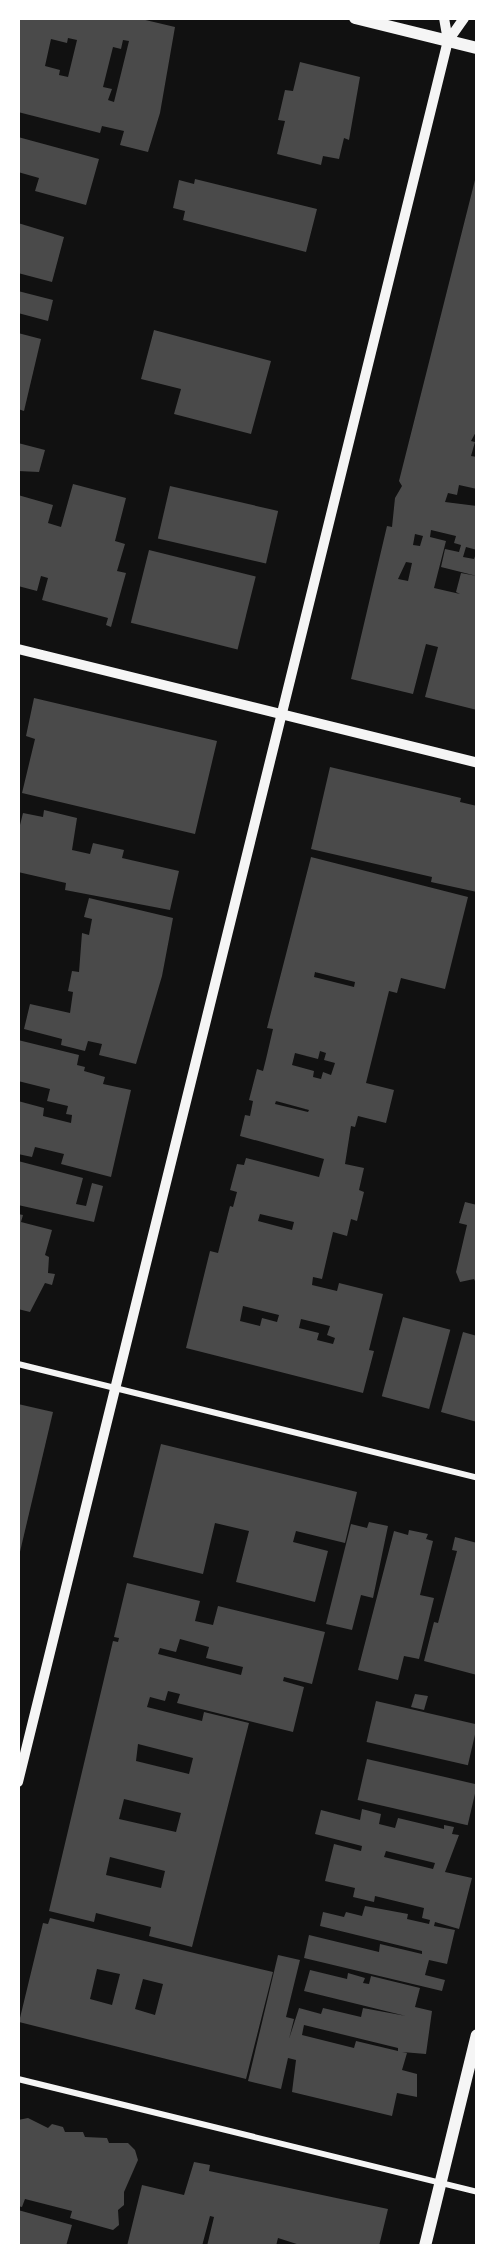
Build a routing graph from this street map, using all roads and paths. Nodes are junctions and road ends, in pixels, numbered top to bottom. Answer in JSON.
{"nodes":[{"id":1,"x":355,"y":18,"type":"edge"},
{"id":2,"x":444,"y":18,"type":"edge"},
{"id":3,"x":464,"y":18,"type":"edge"},
{"id":4,"x":448,"y":41,"type":"junction"},
{"id":5,"x":477,"y":48,"type":"edge"},
{"id":6,"x":18,"y":649,"type":"edge"},
{"id":7,"x":282,"y":715,"type":"junction"},
{"id":8,"x":477,"y":763,"type":"edge"},
{"id":9,"x":18,"y":1364,"type":"edge"},
{"id":10,"x":115,"y":1388,"type":"junction"},
{"id":11,"x":477,"y":1478,"type":"edge"},
{"id":12,"x":18,"y":1782,"type":"edge"},
{"id":13,"x":477,"y":2036,"type":"edge"},
{"id":14,"x":18,"y":2079,"type":"edge"},
{"id":15,"x":441,"y":2183,"type":"junction"},
{"id":16,"x":477,"y":2192,"type":"edge"},
{"id":17,"x":425,"y":2246,"type":"edge"}],
"edges":[{"from":1,"to":4,"type":"main road"},
{"from":2,"to":4,"type":"street"},
{"from":3,"to":4,"type":"street"},
{"from":4,"to":5,"type":"main road"},
{"from":4,"to":7,"type":"street"},
{"from":6,"to":7,"type":"street"},
{"from":7,"to":8,"type":"street"},
{"from":7,"to":10,"type":"street"},
{"from":9,"to":10,"type":"street"},
{"from":10,"to":11,"type":"street"},
{"from":10,"to":12,"type":"street"},
{"from":13,"to":15,"type":"main road"},
{"from":14,"to":15,"type":"street"},
{"from":15,"to":16,"type":"street"},
{"from":15,"to":17,"type":"main road"}]}
